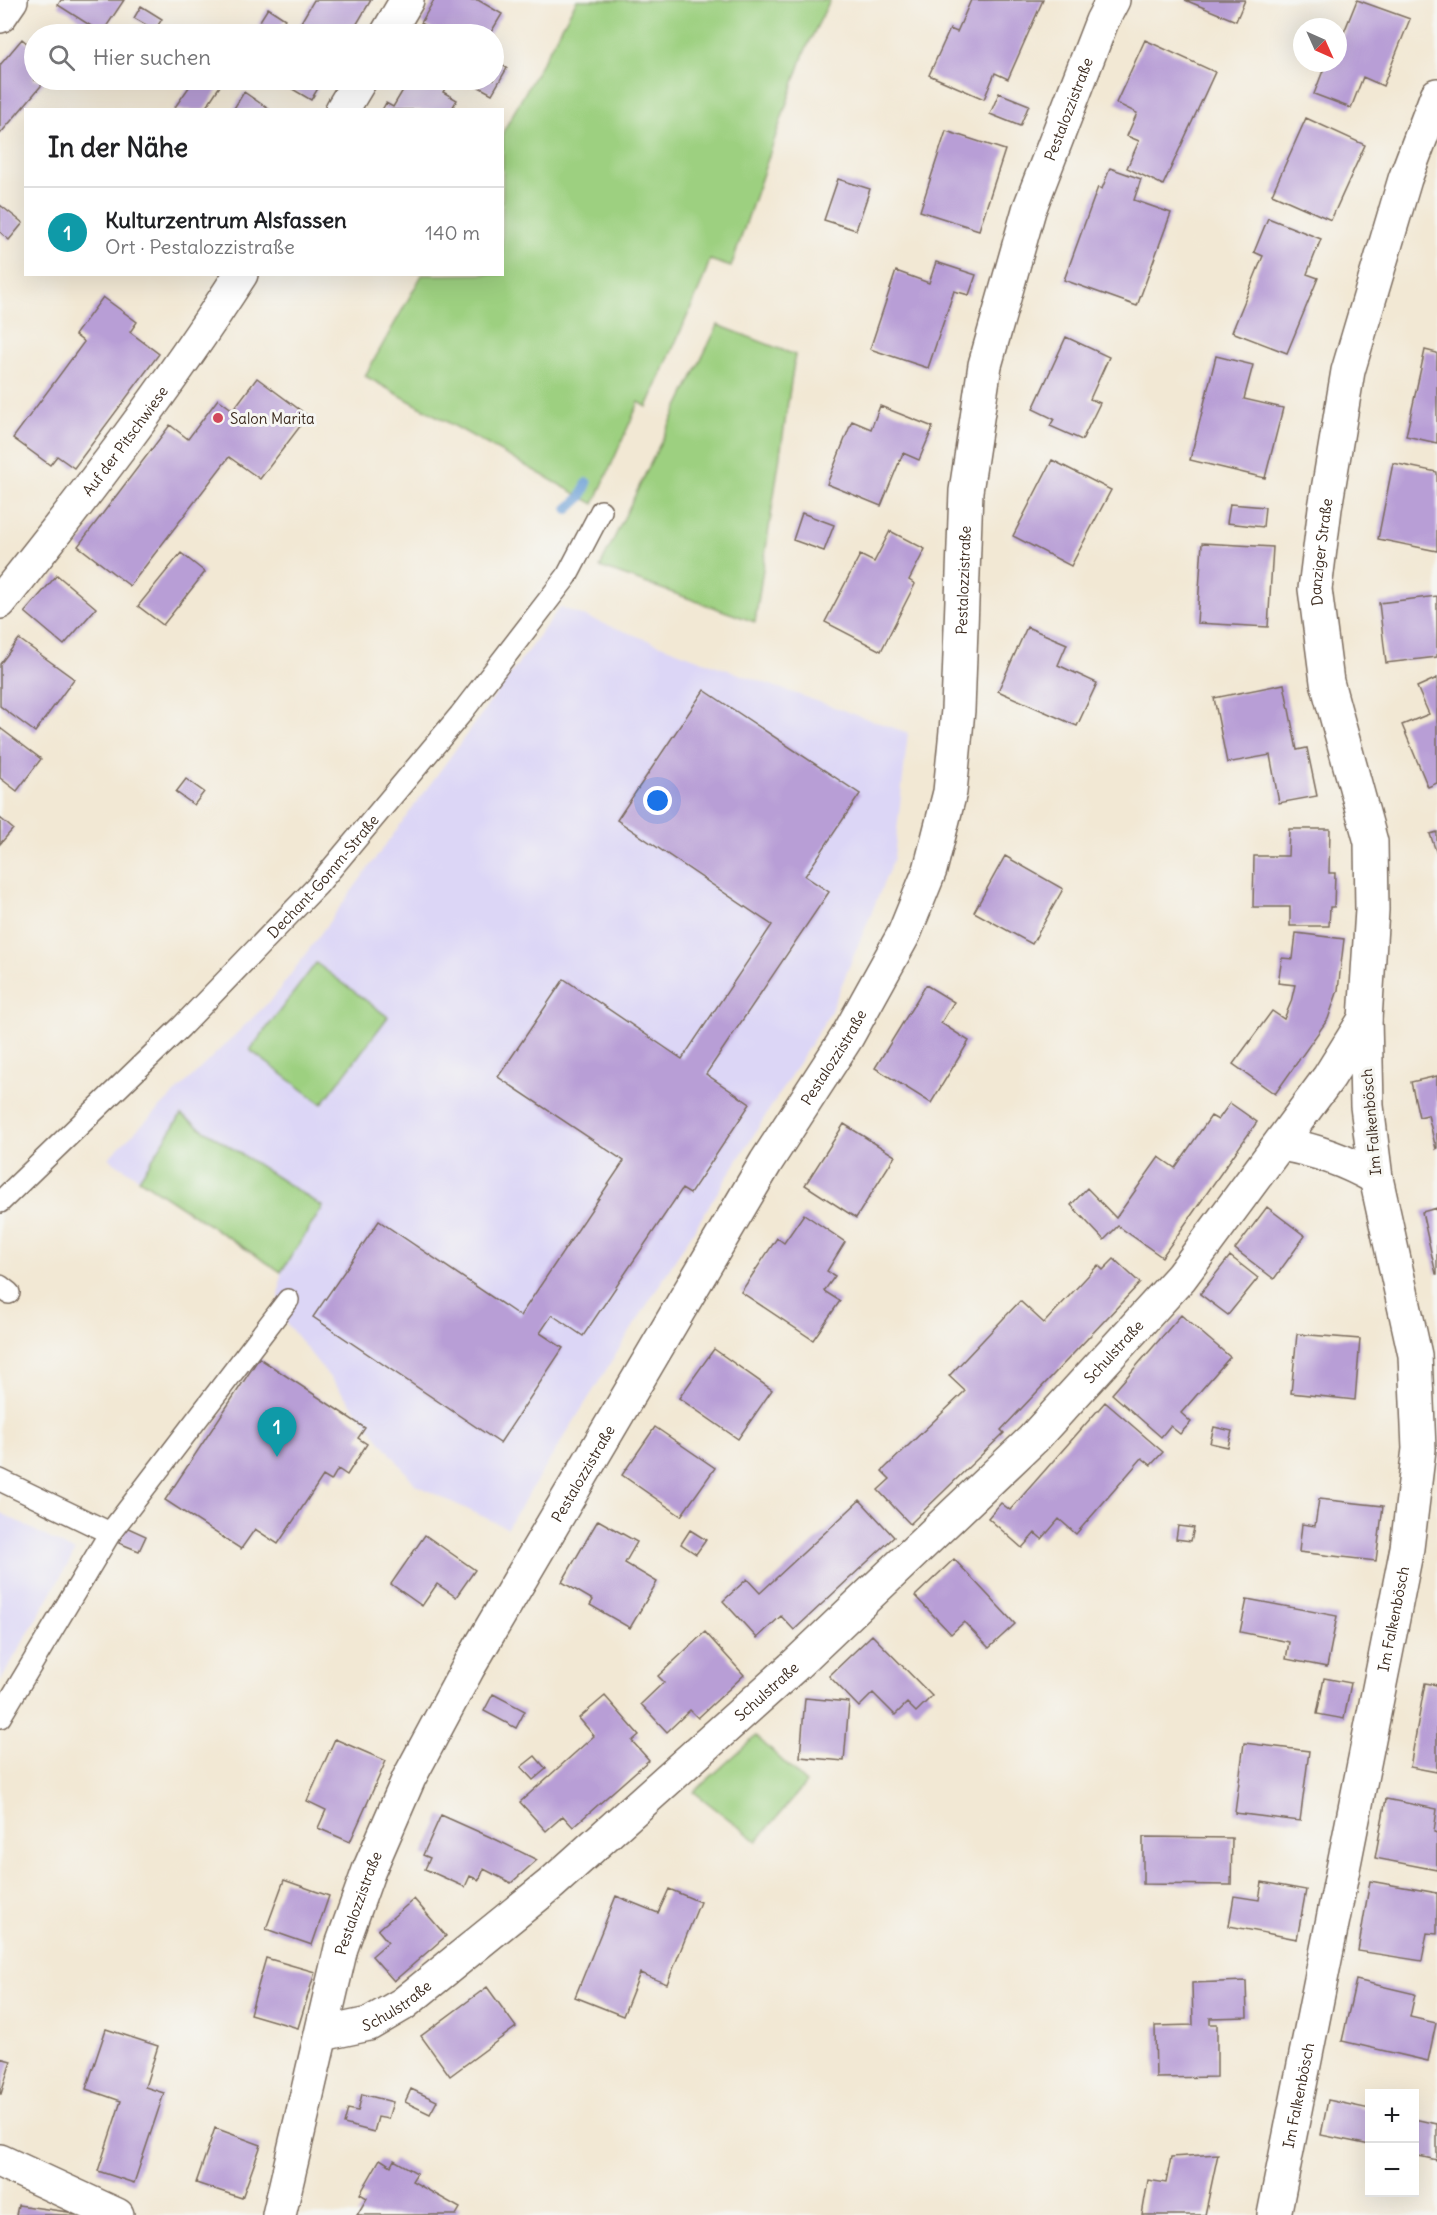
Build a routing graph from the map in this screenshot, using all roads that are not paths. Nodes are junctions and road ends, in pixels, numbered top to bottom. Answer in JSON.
{"nodes":[{"id":1,"x":11,"y":0,"type":"edge"},
{"id":2,"x":407,"y":0,"type":"edge"},
{"id":3,"x":1113,"y":0,"type":"edge"},
{"id":4,"x":0,"y":16,"type":"edge"},
{"id":5,"x":393,"y":24,"type":"edge"},
{"id":6,"x":354,"y":90,"type":"edge"},
{"id":7,"x":1437,"y":95,"type":"edge"},
{"id":8,"x":343,"y":108,"type":"edge"},
{"id":9,"x":240,"y":276,"type":"edge"},
{"id":10,"x":601,"y":511,"type":"dead end"},
{"id":11,"x":0,"y":602,"type":"edge"},
{"id":12,"x":1365,"y":1019,"type":"junction"},
{"id":13,"x":1281,"y":1144,"type":"junction"},
{"id":14,"x":1376,"y":1178,"type":"junction"},
{"id":15,"x":0,"y":1202,"type":"edge"},
{"id":16,"x":288,"y":1300,"type":"dead end"},
{"id":17,"x":1426,"y":1356,"type":"edge"},
{"id":18,"x":0,"y":1480,"type":"edge"},
{"id":19,"x":110,"y":1533,"type":"junction"},
{"id":20,"x":0,"y":1717,"type":"edge"},
{"id":21,"x":322,"y":2034,"type":"junction"},
{"id":22,"x":0,"y":2161,"type":"edge"},
{"id":23,"x":117,"y":2215,"type":"edge"},
{"id":24,"x":279,"y":2215,"type":"edge"},
{"id":25,"x":1274,"y":2215,"type":"edge"}],
"edges":[{"from":1,"to":4,"type":"street"},
{"from":2,"to":5,"type":"street"},
{"from":3,"to":21,"type":"street","name":"Pestalozzistraße"},
{"from":6,"to":8,"type":"street"},
{"from":7,"to":12,"type":"street","name":"Danziger Straße"},
{"from":9,"to":11,"type":"street","name":"Auf der Pitschwiese"},
{"from":10,"to":15,"type":"lane","name":"Dechant-Gomm-Straße"},
{"from":12,"to":13,"type":"street","name":"Schulstraße"},
{"from":12,"to":14,"type":"street","name":"Im Falkenbösch"},
{"from":13,"to":14,"type":"street"},
{"from":13,"to":21,"type":"street","name":"Schulstraße"},
{"from":14,"to":17,"type":"street","name":"Im Falkenbösch"},
{"from":16,"to":19,"type":"lane"},
{"from":17,"to":25,"type":"street","name":"Im Falkenbösch"},
{"from":18,"to":19,"type":"lane"},
{"from":19,"to":20,"type":"lane"},
{"from":21,"to":24,"type":"street"},
{"from":22,"to":23,"type":"street"}]}
